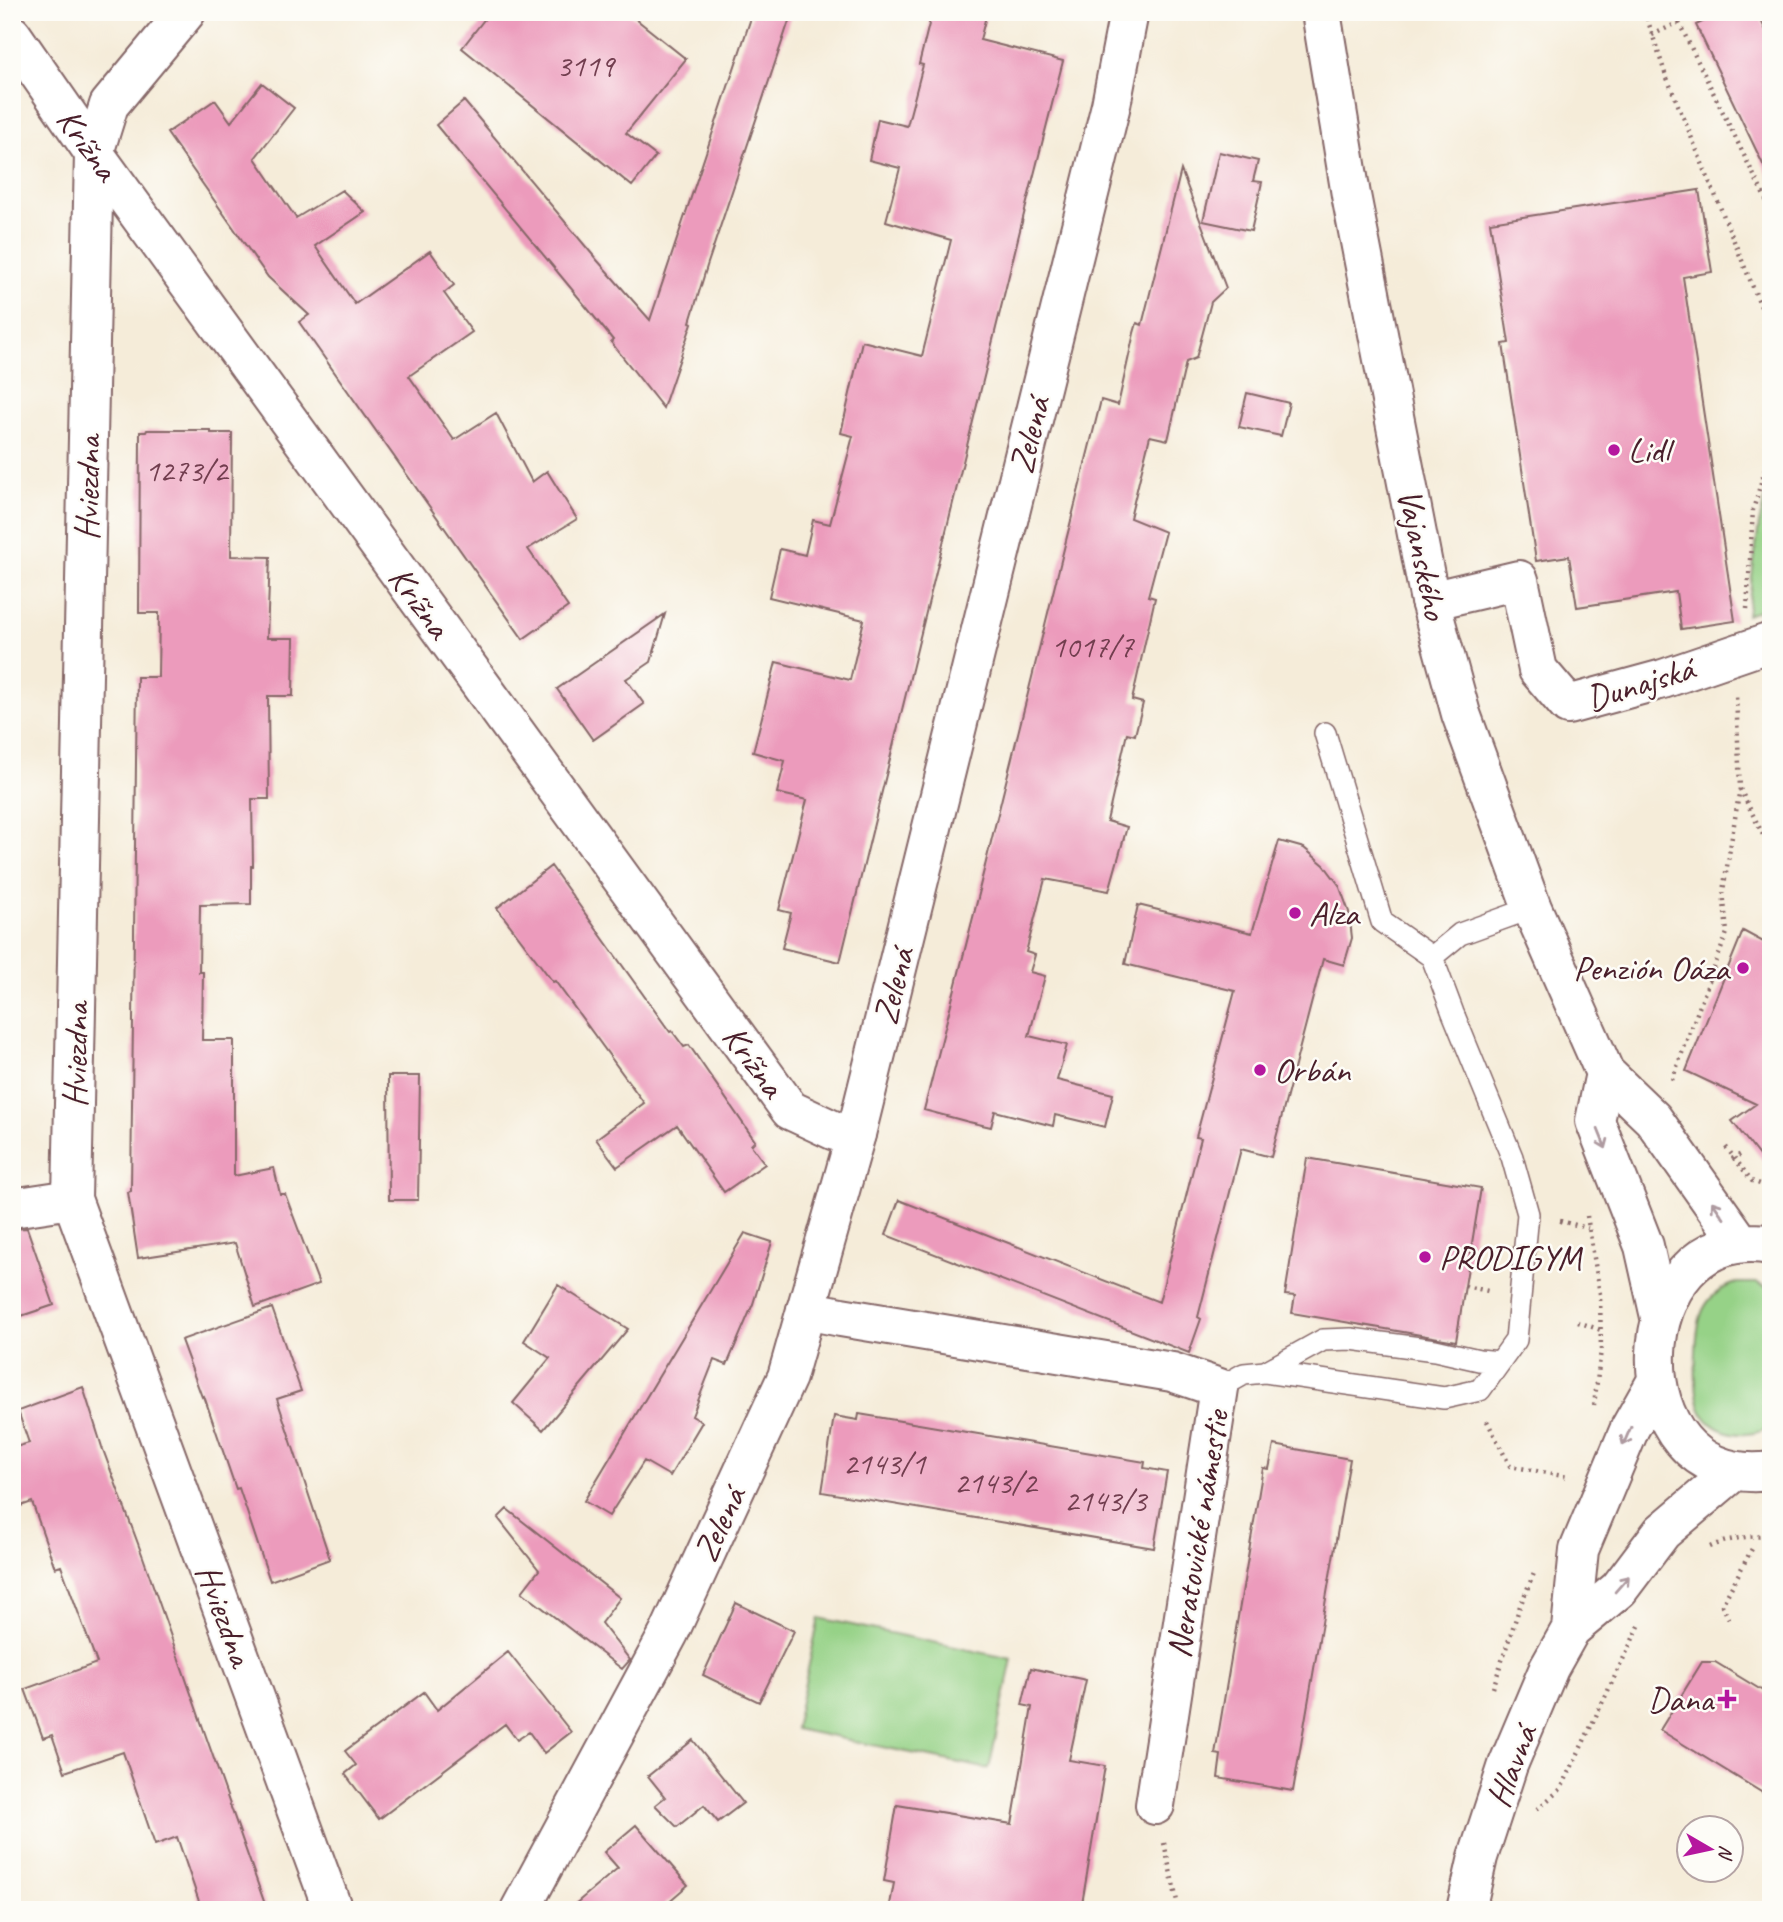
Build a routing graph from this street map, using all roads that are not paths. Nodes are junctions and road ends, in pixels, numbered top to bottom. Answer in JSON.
{"nodes":[{"id":1,"x":186,"y":12,"type":"edge"},
{"id":2,"x":1129,"y":12,"type":"edge"},
{"id":3,"x":1321,"y":12,"type":"edge"},
{"id":4,"x":12,"y":35,"type":"edge"},
{"id":5,"x":94,"y":153,"type":"junction"},
{"id":6,"x":1430,"y":601,"type":"junction"},
{"id":7,"x":1771,"y":642,"type":"edge"},
{"id":8,"x":1325,"y":733,"type":"dead end"},
{"id":9,"x":1532,"y":908,"type":"junction"},
{"id":10,"x":1432,"y":957,"type":"junction"},
{"id":11,"x":1605,"y":1073,"type":"junction"},
{"id":12,"x":856,"y":1135,"type":"junction"},
{"id":13,"x":72,"y":1199,"type":"junction"},
{"id":14,"x":12,"y":1208,"type":"edge"},
{"id":15,"x":1756,"y":1243,"type":"edge"},
{"id":16,"x":806,"y":1310,"type":"junction"},
{"id":17,"x":1660,"y":1317,"type":"junction"},
{"id":18,"x":1500,"y":1363,"type":"junction"},
{"id":19,"x":1265,"y":1372,"type":"junction"},
{"id":20,"x":1656,"y":1382,"type":"junction"},
{"id":21,"x":1219,"y":1388,"type":"junction"},
{"id":22,"x":1752,"y":1471,"type":"edge"},
{"id":23,"x":1571,"y":1629,"type":"junction"},
{"id":24,"x":1155,"y":1805,"type":"road end"},
{"id":25,"x":333,"y":1910,"type":"edge"},
{"id":26,"x":520,"y":1910,"type":"edge"},
{"id":27,"x":1466,"y":1910,"type":"edge"}],
"edges":[{"from":1,"to":5,"type":"street","name":"Hviezdna"},
{"from":2,"to":12,"type":"street","name":"Zelená"},
{"from":3,"to":6,"type":"street","name":"Vajanského"},
{"from":4,"to":5,"type":"street","name":"Krížna"},
{"from":5,"to":12,"type":"street","name":"Krížna"},
{"from":5,"to":13,"type":"street","name":"Hviezdna"},
{"from":6,"to":7,"type":"street","name":"Dunajská"},
{"from":6,"to":9,"type":"street","name":"Vajanského"},
{"from":8,"to":10,"type":"lane"},
{"from":9,"to":10,"type":"lane"},
{"from":9,"to":11,"type":"street","name":"Vajanského"},
{"from":10,"to":18,"type":"lane"},
{"from":15,"to":11,"type":"street","one_way":true},
{"from":11,"to":17,"type":"street","one_way":true},
{"from":12,"to":16,"type":"street","name":"Zelená"},
{"from":13,"to":14,"type":"street"},
{"from":13,"to":25,"type":"street","name":"Hviezdna"},
{"from":15,"to":17,"type":"street"},
{"from":16,"to":21,"type":"street","name":"Neratovické námestie"},
{"from":16,"to":26,"type":"street","name":"Zelená"},
{"from":17,"to":20,"type":"street"},
{"from":18,"to":19,"type":"lane"},
{"from":18,"to":19,"type":"lane"},
{"from":19,"to":21,"type":"lane"},
{"from":20,"to":22,"type":"street"},
{"from":20,"to":23,"type":"street","one_way":true},
{"from":21,"to":24,"type":"street","name":"Neratovické námestie"},
{"from":23,"to":22,"type":"street","one_way":true},
{"from":23,"to":27,"type":"street","name":"Hlavná"}]}
